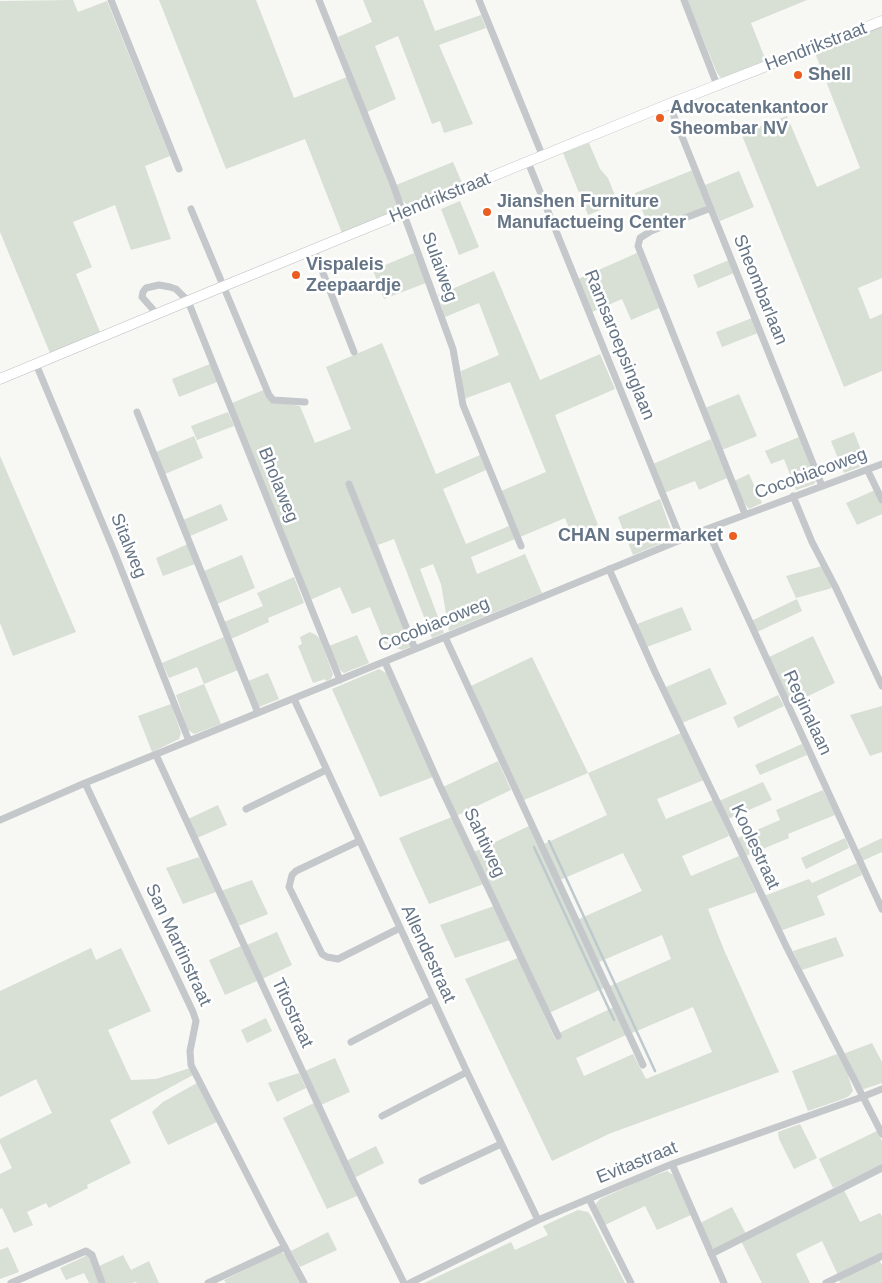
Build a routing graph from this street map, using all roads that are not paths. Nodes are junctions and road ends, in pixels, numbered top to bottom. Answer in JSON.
{"nodes":[{"id":1,"x":111,"y":0,"type":"edge"},
{"id":2,"x":319,"y":0,"type":"edge"},
{"id":3,"x":480,"y":0,"type":"edge"},
{"id":4,"x":684,"y":0,"type":"edge"},
{"id":5,"x":882,"y":22,"type":"edge"},
{"id":6,"x":717,"y":85,"type":"junction"},
{"id":7,"x":669,"y":104,"type":"junction"},
{"id":8,"x":542,"y":157,"type":"junction"},
{"id":9,"x":528,"y":162,"type":"junction"},
{"id":10,"x":179,"y":170,"type":"dead end"},
{"id":11,"x":711,"y":208,"type":"junction"},
{"id":12,"x":191,"y":209,"type":"dead end"},
{"id":13,"x":403,"y":213,"type":"junction"},
{"id":14,"x":314,"y":250,"type":"junction"},
{"id":15,"x":223,"y":286,"type":"junction"},
{"id":16,"x":188,"y":301,"type":"junction"},
{"id":17,"x":157,"y":314,"type":"junction"},
{"id":18,"x":354,"y":352,"type":"dead end"},
{"id":19,"x":36,"y":364,"type":"junction"},
{"id":20,"x":0,"y":379,"type":"edge"},
{"id":21,"x":305,"y":402,"type":"dead end"},
{"id":22,"x":137,"y":412,"type":"dead end"},
{"id":23,"x":882,"y":464,"type":"edge"},
{"id":24,"x":867,"y":469,"type":"junction"},
{"id":25,"x":349,"y":484,"type":"dead end"},
{"id":26,"x":822,"y":486,"type":"junction"},
{"id":27,"x":793,"y":496,"type":"junction"},
{"id":28,"x":882,"y":500,"type":"edge"},
{"id":29,"x":745,"y":514,"type":"junction"},
{"id":30,"x":707,"y":529,"type":"junction"},
{"id":31,"x":681,"y":540,"type":"junction"},
{"id":32,"x":521,"y":546,"type":"dead end"},
{"id":33,"x":609,"y":569,"type":"junction"},
{"id":34,"x":445,"y":637,"type":"junction"},
{"id":35,"x":415,"y":649,"type":"junction"},
{"id":36,"x":384,"y":662,"type":"junction"},
{"id":37,"x":340,"y":680,"type":"junction"},
{"id":38,"x":882,"y":686,"type":"edge"},
{"id":39,"x":294,"y":699,"type":"junction"},
{"id":40,"x":258,"y":713,"type":"junction"},
{"id":41,"x":189,"y":741,"type":"junction"},
{"id":42,"x":156,"y":755,"type":"junction"},
{"id":43,"x":326,"y":770,"type":"junction"},
{"id":44,"x":84,"y":783,"type":"junction"},
{"id":45,"x":246,"y":809,"type":"dead end"},
{"id":46,"x":0,"y":820,"type":"edge"},
{"id":47,"x":359,"y":841,"type":"junction"},
{"id":48,"x":882,"y":909,"type":"edge"},
{"id":49,"x":400,"y":928,"type":"junction"},
{"id":50,"x":433,"y":999,"type":"junction"},
{"id":51,"x":558,"y":1036,"type":"dead end"},
{"id":52,"x":351,"y":1042,"type":"dead end"},
{"id":53,"x":644,"y":1065,"type":"dead end"},
{"id":54,"x":467,"y":1072,"type":"junction"},
{"id":55,"x":882,"y":1088,"type":"edge"},
{"id":56,"x":862,"y":1097,"type":"junction"},
{"id":57,"x":382,"y":1116,"type":"dead end"},
{"id":58,"x":882,"y":1134,"type":"edge"},
{"id":59,"x":501,"y":1144,"type":"junction"},
{"id":60,"x":672,"y":1164,"type":"junction"},
{"id":61,"x":882,"y":1168,"type":"edge"},
{"id":62,"x":422,"y":1181,"type":"dead end"},
{"id":63,"x":588,"y":1199,"type":"junction"},
{"id":64,"x":538,"y":1220,"type":"junction"},
{"id":65,"x":285,"y":1247,"type":"junction"},
{"id":66,"x":711,"y":1254,"type":"junction"},
{"id":67,"x":882,"y":1256,"type":"edge"},
{"id":68,"x":11,"y":1283,"type":"edge"},
{"id":69,"x":102,"y":1283,"type":"edge"},
{"id":70,"x":208,"y":1283,"type":"edge"},
{"id":71,"x":304,"y":1283,"type":"edge"},
{"id":72,"x":404,"y":1283,"type":"edge"},
{"id":73,"x":410,"y":1283,"type":"edge"},
{"id":74,"x":631,"y":1283,"type":"edge"},
{"id":75,"x":724,"y":1283,"type":"edge"},
{"id":76,"x":826,"y":1283,"type":"edge"}],
"edges":[{"from":1,"to":10,"type":"street"},
{"from":2,"to":13,"type":"street","name":"Sulaiweg"},
{"from":3,"to":8,"type":"street"},
{"from":4,"to":6,"type":"street"},
{"from":5,"to":6,"type":"street","name":"Hendrikstraat"},
{"from":6,"to":7,"type":"street","name":"Hendrikstraat"},
{"from":7,"to":8,"type":"street","name":"Hendrikstraat"},
{"from":7,"to":11,"type":"street","name":"Sheombarlaan"},
{"from":8,"to":9,"type":"street","name":"Hendrikstraat"},
{"from":9,"to":13,"type":"street","name":"Hendrikstraat"},
{"from":9,"to":31,"type":"street","name":"Ramsaroepsinglaan"},
{"from":11,"to":26,"type":"street","name":"Sheombarlaan"},
{"from":11,"to":29,"type":"street"},
{"from":12,"to":15,"type":"street"},
{"from":13,"to":14,"type":"street","name":"Hendrikstraat"},
{"from":13,"to":32,"type":"street","name":"Sulaiweg"},
{"from":14,"to":15,"type":"street","name":"Hendrikstraat"},
{"from":14,"to":18,"type":"street"},
{"from":15,"to":16,"type":"street","name":"Hendrikstraat"},
{"from":15,"to":21,"type":"street"},
{"from":16,"to":17,"type":"street","name":"Hendrikstraat"},
{"from":16,"to":17,"type":"street"},
{"from":16,"to":37,"type":"street","name":"Bholaweg"},
{"from":17,"to":19,"type":"street","name":"Hendrikstraat"},
{"from":19,"to":20,"type":"street","name":"Hendrikstraat"},
{"from":19,"to":41,"type":"street","name":"Sitalweg"},
{"from":22,"to":40,"type":"street"},
{"from":23,"to":24,"type":"street","name":"Cocobiacoweg"},
{"from":24,"to":26,"type":"street","name":"Cocobiacoweg"},
{"from":24,"to":28,"type":"street"},
{"from":25,"to":35,"type":"street"},
{"from":26,"to":27,"type":"street","name":"Cocobiacoweg"},
{"from":27,"to":29,"type":"street","name":"Cocobiacoweg"},
{"from":27,"to":38,"type":"street"},
{"from":29,"to":30,"type":"street","name":"Cocobiacoweg"},
{"from":30,"to":31,"type":"street","name":"Cocobiacoweg"},
{"from":30,"to":48,"type":"street","name":"Reginalaan"},
{"from":31,"to":33,"type":"street","name":"Cocobiacoweg"},
{"from":33,"to":34,"type":"street","name":"Cocobiacoweg"},
{"from":33,"to":56,"type":"street","name":"Koolestraat"},
{"from":34,"to":35,"type":"street","name":"Cocobiacoweg"},
{"from":34,"to":53,"type":"street"},
{"from":35,"to":36,"type":"street","name":"Cocobiacoweg"},
{"from":36,"to":37,"type":"street","name":"Cocobiacoweg"},
{"from":36,"to":51,"type":"street","name":"Sahtiweg"},
{"from":37,"to":39,"type":"street","name":"Cocobiacoweg"},
{"from":39,"to":40,"type":"street","name":"Cocobiacoweg"},
{"from":39,"to":43,"type":"street","name":"Allendestraat"},
{"from":40,"to":41,"type":"street","name":"Cocobiacoweg"},
{"from":41,"to":42,"type":"street","name":"Cocobiacoweg"},
{"from":42,"to":44,"type":"street","name":"Cocobiacoweg"},
{"from":42,"to":72,"type":"street","name":"Titostraat"},
{"from":43,"to":45,"type":"street"},
{"from":43,"to":47,"type":"street","name":"Allendestraat"},
{"from":44,"to":46,"type":"street","name":"Cocobiacoweg"},
{"from":44,"to":65,"type":"street","name":"San Martinstraat"},
{"from":47,"to":49,"type":"street","name":"Allendestraat"},
{"from":47,"to":49,"type":"street"},
{"from":49,"to":50,"type":"street","name":"Allendestraat"},
{"from":50,"to":52,"type":"street"},
{"from":50,"to":54,"type":"street","name":"Allendestraat"},
{"from":54,"to":57,"type":"street"},
{"from":54,"to":59,"type":"street","name":"Allendestraat"},
{"from":55,"to":56,"type":"street","name":"Evitastraat"},
{"from":56,"to":58,"type":"street","name":"Koolestraat"},
{"from":56,"to":60,"type":"street","name":"Evitastraat"},
{"from":59,"to":62,"type":"street"},
{"from":59,"to":64,"type":"street","name":"Allendestraat"},
{"from":60,"to":63,"type":"street","name":"Evitastraat"},
{"from":60,"to":66,"type":"street"},
{"from":61,"to":66,"type":"street"},
{"from":63,"to":64,"type":"street","name":"Evitastraat"},
{"from":63,"to":74,"type":"street"},
{"from":64,"to":73,"type":"street","name":"Evitastraat"},
{"from":65,"to":70,"type":"street"},
{"from":65,"to":71,"type":"street","name":"San Martinstraat"},
{"from":66,"to":75,"type":"street"},
{"from":67,"to":76,"type":"street"},
{"from":68,"to":69,"type":"street"}]}
